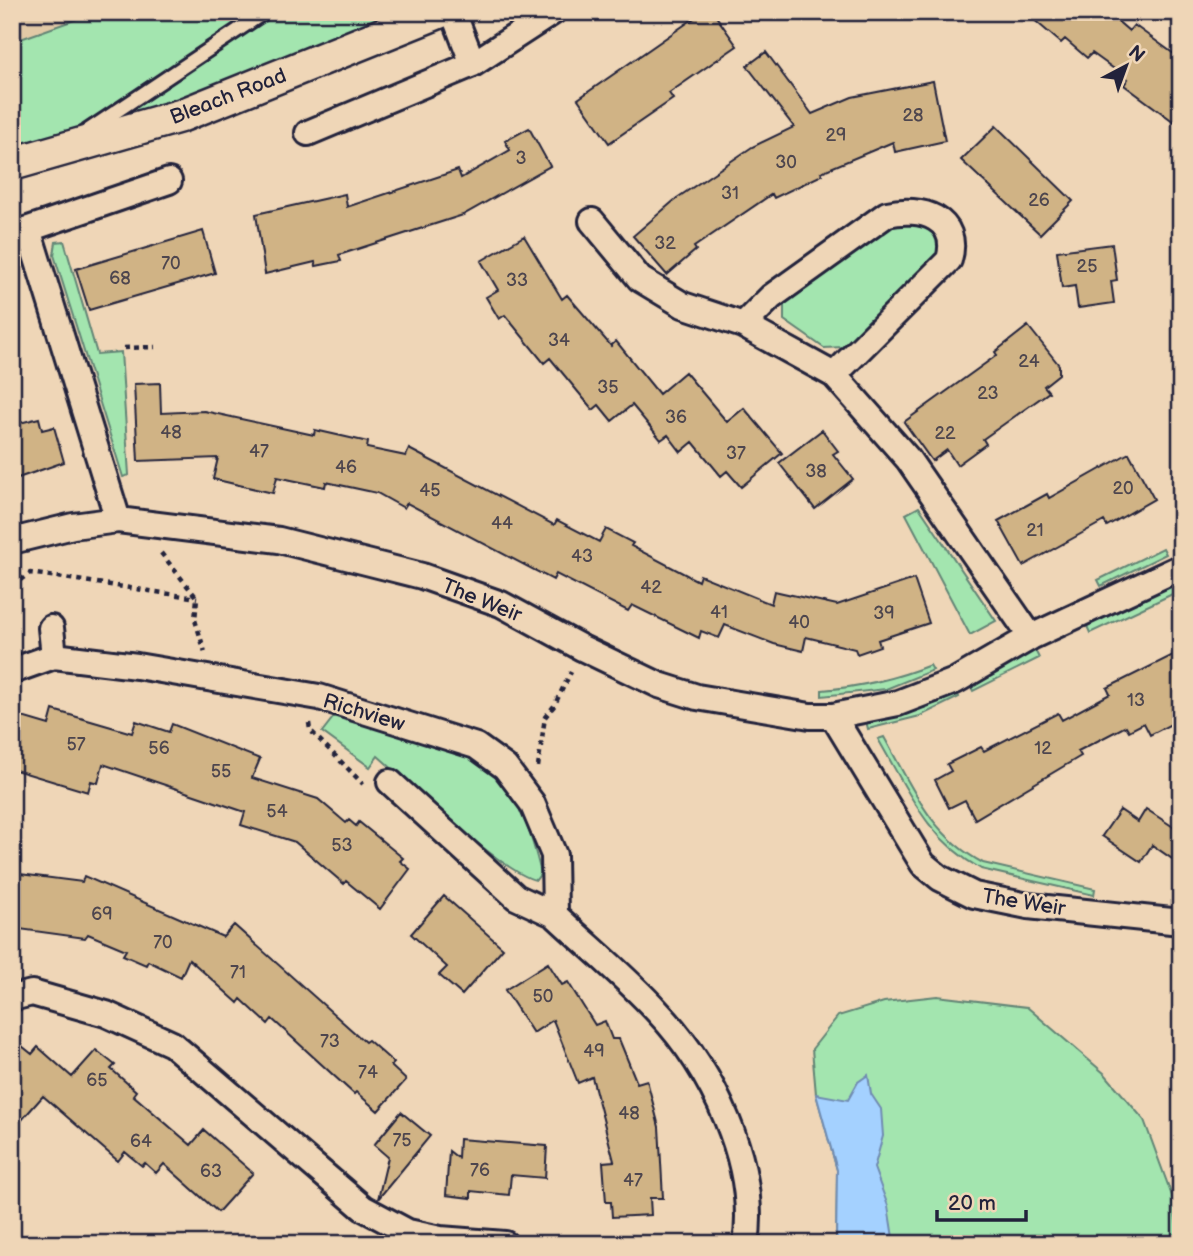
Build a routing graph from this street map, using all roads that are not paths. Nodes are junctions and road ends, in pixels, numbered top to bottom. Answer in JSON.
{"nodes":[{"id":1,"x":265,"y":12,"type":"edge"},
{"id":2,"x":439,"y":12,"type":"edge"},
{"id":3,"x":453,"y":12,"type":"edge"},
{"id":4,"x":553,"y":12,"type":"edge"},
{"id":5,"x":473,"y":64,"type":"junction"},
{"id":6,"x":308,"y":133,"type":"dead end"},
{"id":7,"x":58,"y":151,"type":"junction"},
{"id":8,"x":12,"y":164,"type":"edge"},
{"id":9,"x":169,"y":181,"type":"dead end"},
{"id":10,"x":592,"y":221,"type":"dead end"},
{"id":11,"x":20,"y":232,"type":"edge"},
{"id":12,"x":743,"y":325,"type":"junction"},
{"id":13,"x":834,"y":375,"type":"junction"},
{"id":14,"x":118,"y":520,"type":"junction"},
{"id":15,"x":12,"y":541,"type":"edge"},
{"id":16,"x":1181,"y":567,"type":"edge"},
{"id":17,"x":51,"y":628,"type":"dead end"},
{"id":18,"x":1031,"y":637,"type":"junction"},
{"id":19,"x":54,"y":656,"type":"junction"},
{"id":20,"x":12,"y":671,"type":"edge"},
{"id":21,"x":834,"y":716,"type":"junction"},
{"id":22,"x":390,"y":782,"type":"road end"},
{"id":23,"x":555,"y":915,"type":"junction"},
{"id":24,"x":1181,"y":922,"type":"edge"},
{"id":25,"x":12,"y":998,"type":"edge"},
{"id":26,"x":438,"y":1241,"type":"edge"},
{"id":27,"x":505,"y":1244,"type":"edge"},
{"id":28,"x":746,"y":1244,"type":"edge"}],
"edges":[{"from":1,"to":7,"type":"lane"},
{"from":2,"to":7,"type":"street","name":"Bleach Road"},
{"from":3,"to":5,"type":"street"},
{"from":4,"to":5,"type":"street"},
{"from":5,"to":6,"type":"street"},
{"from":7,"to":8,"type":"street","name":"Bleach Road"},
{"from":9,"to":11,"type":"street"},
{"from":10,"to":12,"type":"street"},
{"from":11,"to":14,"type":"street"},
{"from":12,"to":13,"type":"street"},
{"from":12,"to":13,"type":"street"},
{"from":13,"to":18,"type":"street"},
{"from":14,"to":15,"type":"street","name":"The Weir"},
{"from":14,"to":21,"type":"street","name":"The Weir"},
{"from":16,"to":18,"type":"street","name":"The Weir"},
{"from":17,"to":19,"type":"street"},
{"from":18,"to":21,"type":"street","name":"The Weir"},
{"from":19,"to":20,"type":"street","name":"Richview"},
{"from":19,"to":23,"type":"street","name":"Richview"},
{"from":21,"to":24,"type":"street","name":"The Weir"},
{"from":22,"to":23,"type":"street"},
{"from":23,"to":28,"type":"street"},
{"from":25,"to":26,"type":"street"},
{"from":26,"to":27,"type":"street"}]}
